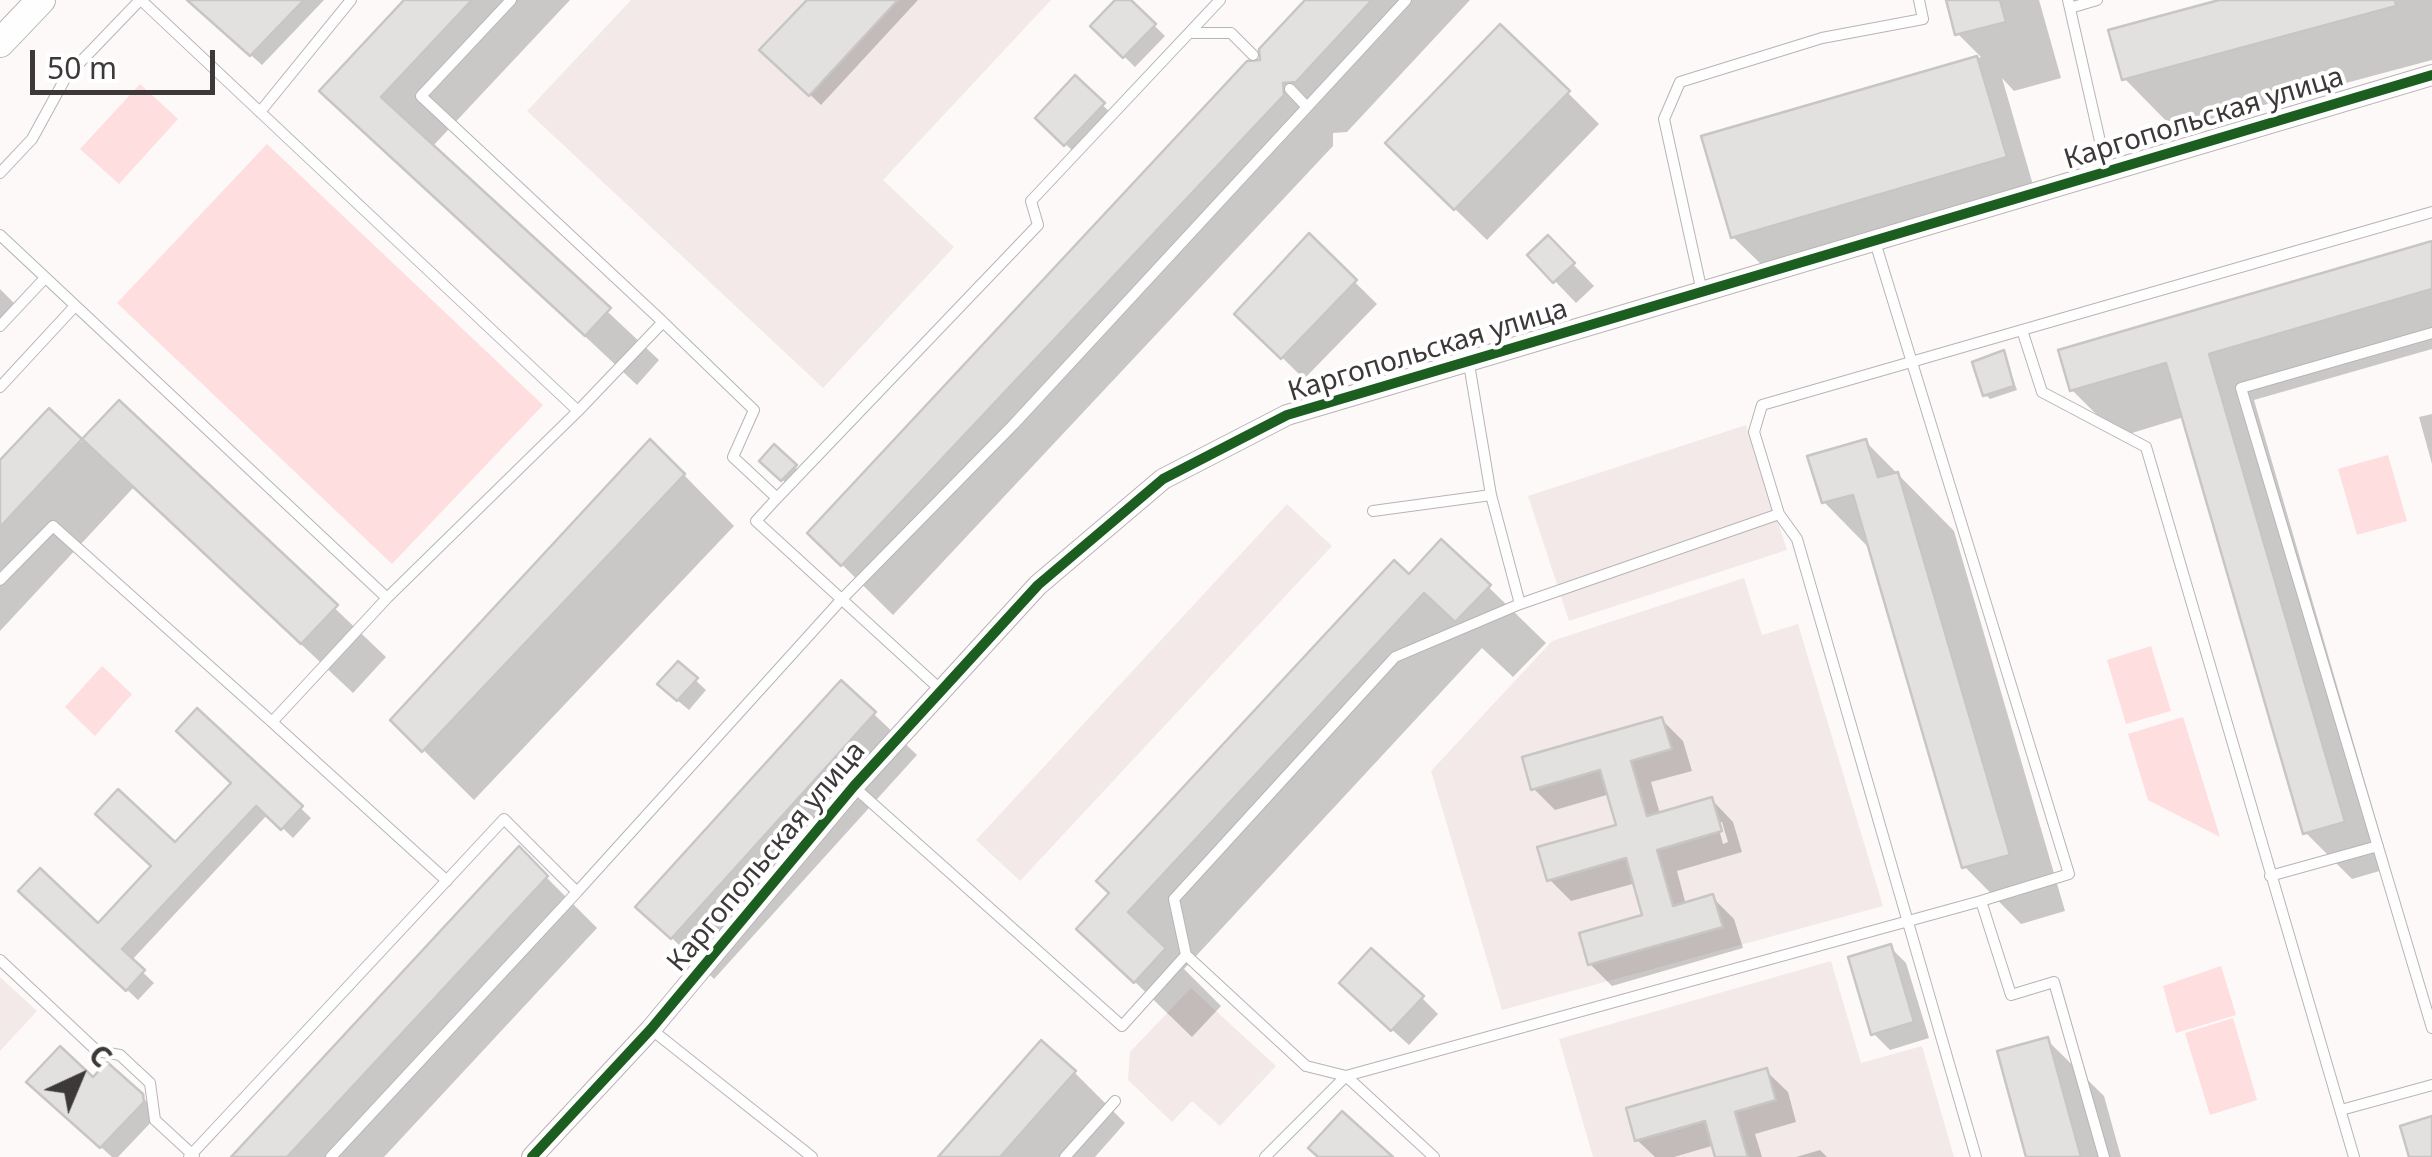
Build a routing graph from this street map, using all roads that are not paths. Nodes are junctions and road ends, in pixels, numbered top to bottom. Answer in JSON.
{"nodes":[{"id":1,"x":41,"y":0,"type":"edge"},
{"id":2,"x":140,"y":0,"type":"edge"},
{"id":3,"x":351,"y":0,"type":"edge"},
{"id":4,"x":512,"y":0,"type":"edge"},
{"id":5,"x":1220,"y":0,"type":"edge"},
{"id":6,"x":1406,"y":0,"type":"edge"},
{"id":7,"x":1919,"y":0,"type":"edge"},
{"id":8,"x":2097,"y":0,"type":"edge"},
{"id":9,"x":2069,"y":4,"type":"edge"},
{"id":10,"x":1189,"y":33,"type":"junction"},
{"id":11,"x":0,"y":44,"type":"edge"},
{"id":12,"x":1253,"y":55,"type":"dead end"},
{"id":13,"x":2432,"y":75,"type":"edge"},
{"id":14,"x":1290,"y":88,"type":"dead end"},
{"id":15,"x":1308,"y":106,"type":"junction"},
{"id":16,"x":260,"y":112,"type":"junction"},
{"id":17,"x":2107,"y":172,"type":"junction"},
{"id":18,"x":0,"y":173,"type":"edge"},
{"id":19,"x":2432,"y":212,"type":"edge"},
{"id":20,"x":0,"y":235,"type":"edge"},
{"id":21,"x":1875,"y":242,"type":"junction"},
{"id":22,"x":45,"y":278,"type":"junction"},
{"id":23,"x":1702,"y":292,"type":"junction"},
{"id":24,"x":76,"y":306,"type":"junction"},
{"id":25,"x":663,"y":322,"type":"junction"},
{"id":26,"x":0,"y":326,"type":"edge"},
{"id":27,"x":2022,"y":330,"type":"junction"},
{"id":28,"x":2432,"y":333,"type":"edge"},
{"id":29,"x":1470,"y":364,"type":"junction"},
{"id":30,"x":1912,"y":364,"type":"junction"},
{"id":31,"x":0,"y":387,"type":"edge"},
{"id":32,"x":578,"y":411,"type":"junction"},
{"id":33,"x":1492,"y":496,"type":"junction"},
{"id":34,"x":777,"y":498,"type":"junction"},
{"id":35,"x":1374,"y":511,"type":"dead end"},
{"id":36,"x":1779,"y":514,"type":"junction"},
{"id":37,"x":0,"y":580,"type":"edge"},
{"id":38,"x":386,"y":598,"type":"junction"},
{"id":39,"x":842,"y":600,"type":"junction"},
{"id":40,"x":1520,"y":604,"type":"junction"},
{"id":41,"x":943,"y":692,"type":"junction"},
{"id":42,"x":272,"y":722,"type":"junction"},
{"id":43,"x":854,"y":786,"type":"junction"},
{"id":44,"x":2378,"y":846,"type":"junction"},
{"id":45,"x":2270,"y":876,"type":"junction"},
{"id":46,"x":446,"y":881,"type":"junction"},
{"id":47,"x":576,"y":892,"type":"junction"},
{"id":48,"x":1981,"y":901,"type":"junction"},
{"id":49,"x":1911,"y":919,"type":"junction"},
{"id":50,"x":1186,"y":955,"type":"junction"},
{"id":51,"x":0,"y":960,"type":"edge"},
{"id":52,"x":2432,"y":1028,"type":"edge"},
{"id":53,"x":651,"y":1029,"type":"junction"},
{"id":54,"x":1346,"y":1076,"type":"junction"},
{"id":55,"x":2432,"y":1086,"type":"edge"},
{"id":56,"x":1115,"y":1101,"type":"dead end"},
{"id":57,"x":2340,"y":1110,"type":"junction"},
{"id":58,"x":805,"y":1155,"type":"edge"},
{"id":59,"x":192,"y":1156,"type":"edge"},
{"id":60,"x":331,"y":1157,"type":"edge"},
{"id":61,"x":532,"y":1157,"type":"edge"},
{"id":62,"x":1064,"y":1157,"type":"edge"},
{"id":63,"x":1265,"y":1157,"type":"edge"},
{"id":64,"x":1434,"y":1157,"type":"edge"},
{"id":65,"x":1976,"y":1157,"type":"edge"},
{"id":66,"x":2104,"y":1157,"type":"edge"},
{"id":67,"x":2354,"y":1157,"type":"edge"}],
"edges":[{"from":1,"to":11,"type":"main road"},
{"from":2,"to":16,"type":"lane"},
{"from":2,"to":18,"type":"lane"},
{"from":3,"to":16,"type":"lane"},
{"from":4,"to":25,"type":"lane"},
{"from":5,"to":10,"type":"lane"},
{"from":6,"to":15,"type":"lane"},
{"from":7,"to":23,"type":"lane"},
{"from":8,"to":9,"type":"lane"},
{"from":9,"to":17,"type":"lane"},
{"from":10,"to":12,"type":"lane"},
{"from":10,"to":34,"type":"lane"},
{"from":13,"to":17,"type":"street","name":"Каргопольская улица"},
{"from":14,"to":15,"type":"lane"},
{"from":15,"to":39,"type":"lane"},
{"from":16,"to":32,"type":"lane"},
{"from":17,"to":21,"type":"street","name":"Каргопольская улица"},
{"from":19,"to":27,"type":"lane"},
{"from":20,"to":22,"type":"lane"},
{"from":21,"to":23,"type":"street","name":"Каргопольская улица"},
{"from":21,"to":30,"type":"lane"},
{"from":22,"to":24,"type":"lane"},
{"from":22,"to":26,"type":"lane"},
{"from":23,"to":29,"type":"street","name":"Каргопольская улица"},
{"from":24,"to":31,"type":"lane"},
{"from":24,"to":38,"type":"lane"},
{"from":25,"to":32,"type":"lane"},
{"from":25,"to":34,"type":"lane"},
{"from":27,"to":30,"type":"lane"},
{"from":27,"to":45,"type":"lane"},
{"from":28,"to":44,"type":"lane"},
{"from":29,"to":33,"type":"lane"},
{"from":29,"to":41,"type":"street","name":"Каргопольская улица"},
{"from":30,"to":36,"type":"lane"},
{"from":30,"to":48,"type":"lane"},
{"from":32,"to":38,"type":"lane"},
{"from":33,"to":35,"type":"lane"},
{"from":33,"to":40,"type":"lane"},
{"from":34,"to":39,"type":"lane"},
{"from":36,"to":40,"type":"lane"},
{"from":36,"to":49,"type":"lane"},
{"from":37,"to":42,"type":"lane"},
{"from":38,"to":42,"type":"lane"},
{"from":39,"to":41,"type":"lane"},
{"from":39,"to":47,"type":"lane"},
{"from":40,"to":50,"type":"lane"},
{"from":41,"to":43,"type":"street","name":"Каргопольская улица"},
{"from":42,"to":46,"type":"lane"},
{"from":43,"to":50,"type":"lane"},
{"from":43,"to":53,"type":"street","name":"Каргопольская улица"},
{"from":44,"to":45,"type":"lane"},
{"from":44,"to":52,"type":"lane"},
{"from":45,"to":57,"type":"lane"},
{"from":46,"to":47,"type":"lane"},
{"from":46,"to":59,"type":"lane"},
{"from":47,"to":60,"type":"lane"},
{"from":48,"to":49,"type":"lane"},
{"from":48,"to":66,"type":"lane"},
{"from":49,"to":54,"type":"lane"},
{"from":49,"to":65,"type":"lane"},
{"from":50,"to":54,"type":"lane"},
{"from":51,"to":59,"type":"lane"},
{"from":53,"to":58,"type":"lane"},
{"from":53,"to":61,"type":"street","name":"Каргопольская улица"},
{"from":54,"to":63,"type":"lane"},
{"from":54,"to":64,"type":"lane"},
{"from":55,"to":57,"type":"lane"},
{"from":56,"to":62,"type":"lane"},
{"from":57,"to":67,"type":"lane"}]}
